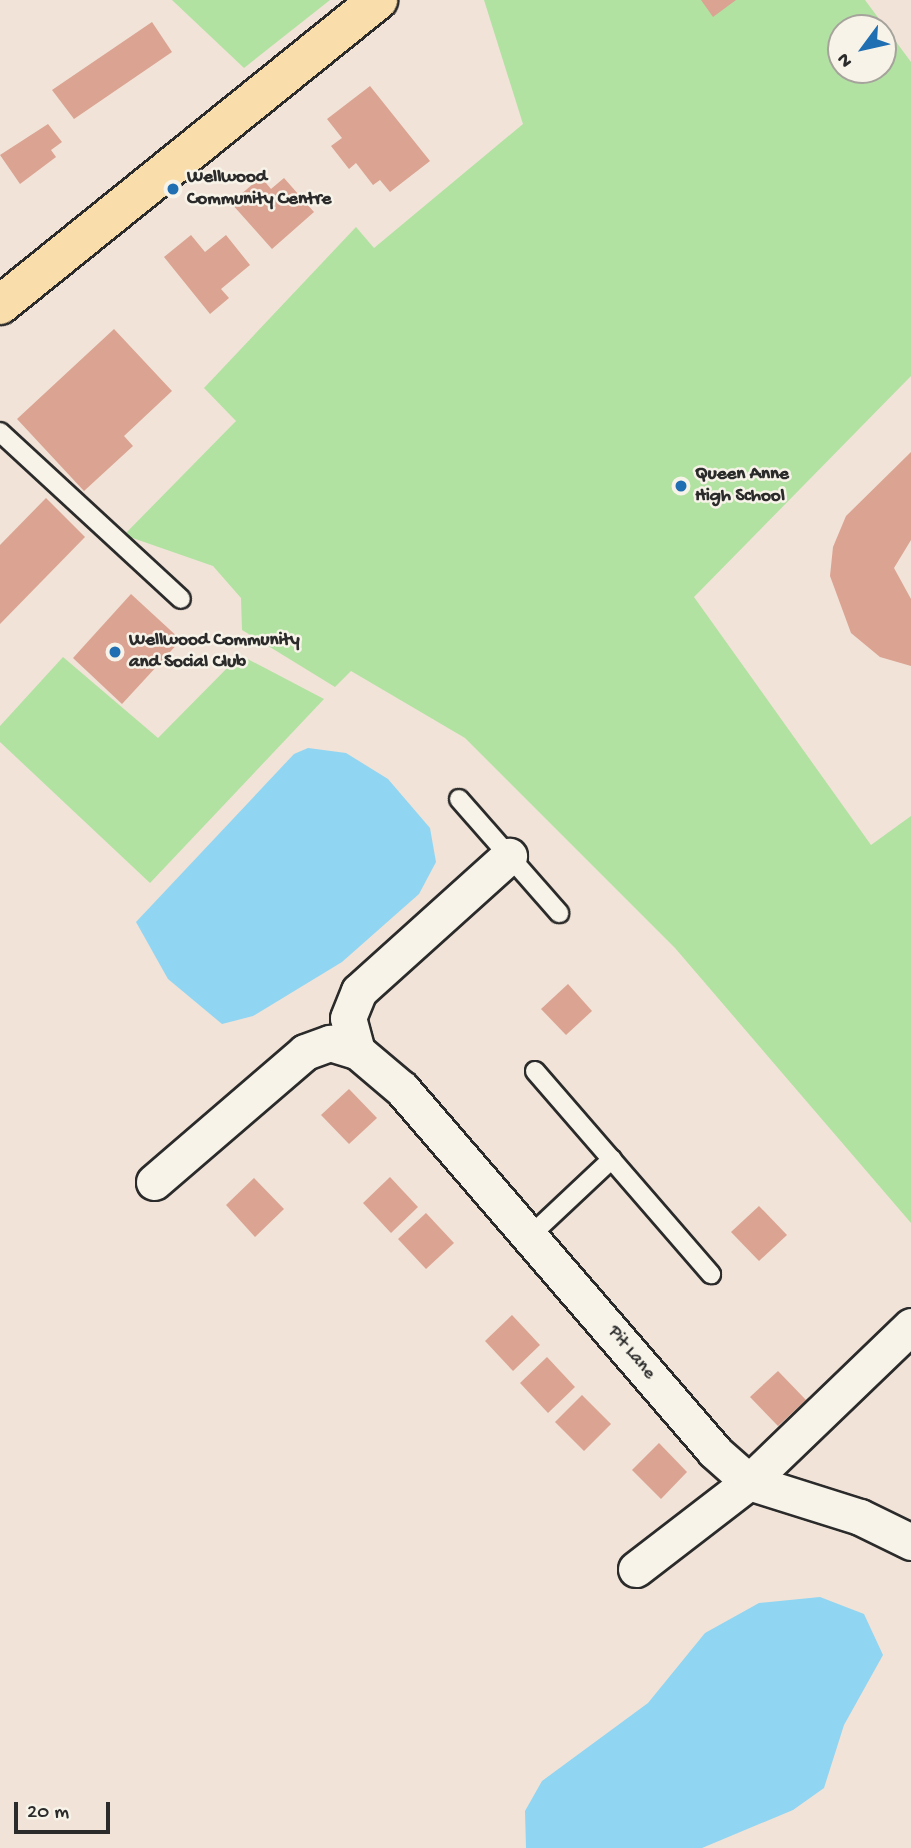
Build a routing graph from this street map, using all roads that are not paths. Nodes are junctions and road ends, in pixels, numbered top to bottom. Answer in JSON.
{"nodes":[{"id":1,"x":378,"y":0,"type":"edge"},
{"id":2,"x":4,"y":293,"type":"edge"},
{"id":3,"x":0,"y":432,"type":"edge"},
{"id":4,"x":181,"y":599,"type":"dead end"},
{"id":5,"x":459,"y":799,"type":"dead end"},
{"id":6,"x":509,"y":856,"type":"junction"},
{"id":7,"x":559,"y":913,"type":"dead end"},
{"id":8,"x":357,"y":1051,"type":"junction"},
{"id":9,"x":535,"y":1071,"type":"dead end"},
{"id":10,"x":611,"y":1159,"type":"junction"},
{"id":11,"x":154,"y":1182,"type":"dead end"},
{"id":12,"x":531,"y":1235,"type":"junction"},
{"id":13,"x":711,"y":1274,"type":"dead end"},
{"id":14,"x":911,"y":1326,"type":"edge"},
{"id":15,"x":749,"y":1482,"type":"junction"},
{"id":16,"x":911,"y":1542,"type":"edge"},
{"id":17,"x":636,"y":1569,"type":"dead end"}],
"edges":[{"from":1,"to":2,"type":"main road"},
{"from":3,"to":4,"type":"lane"},
{"from":5,"to":6,"type":"lane"},
{"from":6,"to":7,"type":"lane"},
{"from":6,"to":8,"type":"street"},
{"from":8,"to":11,"type":"street"},
{"from":8,"to":12,"type":"street","name":"Pit Lane"},
{"from":9,"to":10,"type":"lane"},
{"from":10,"to":12,"type":"lane"},
{"from":10,"to":13,"type":"lane"},
{"from":12,"to":15,"type":"street","name":"Pit Lane"},
{"from":14,"to":15,"type":"street"},
{"from":15,"to":16,"type":"street","name":"Pit Lane"},
{"from":15,"to":17,"type":"street"}]}
